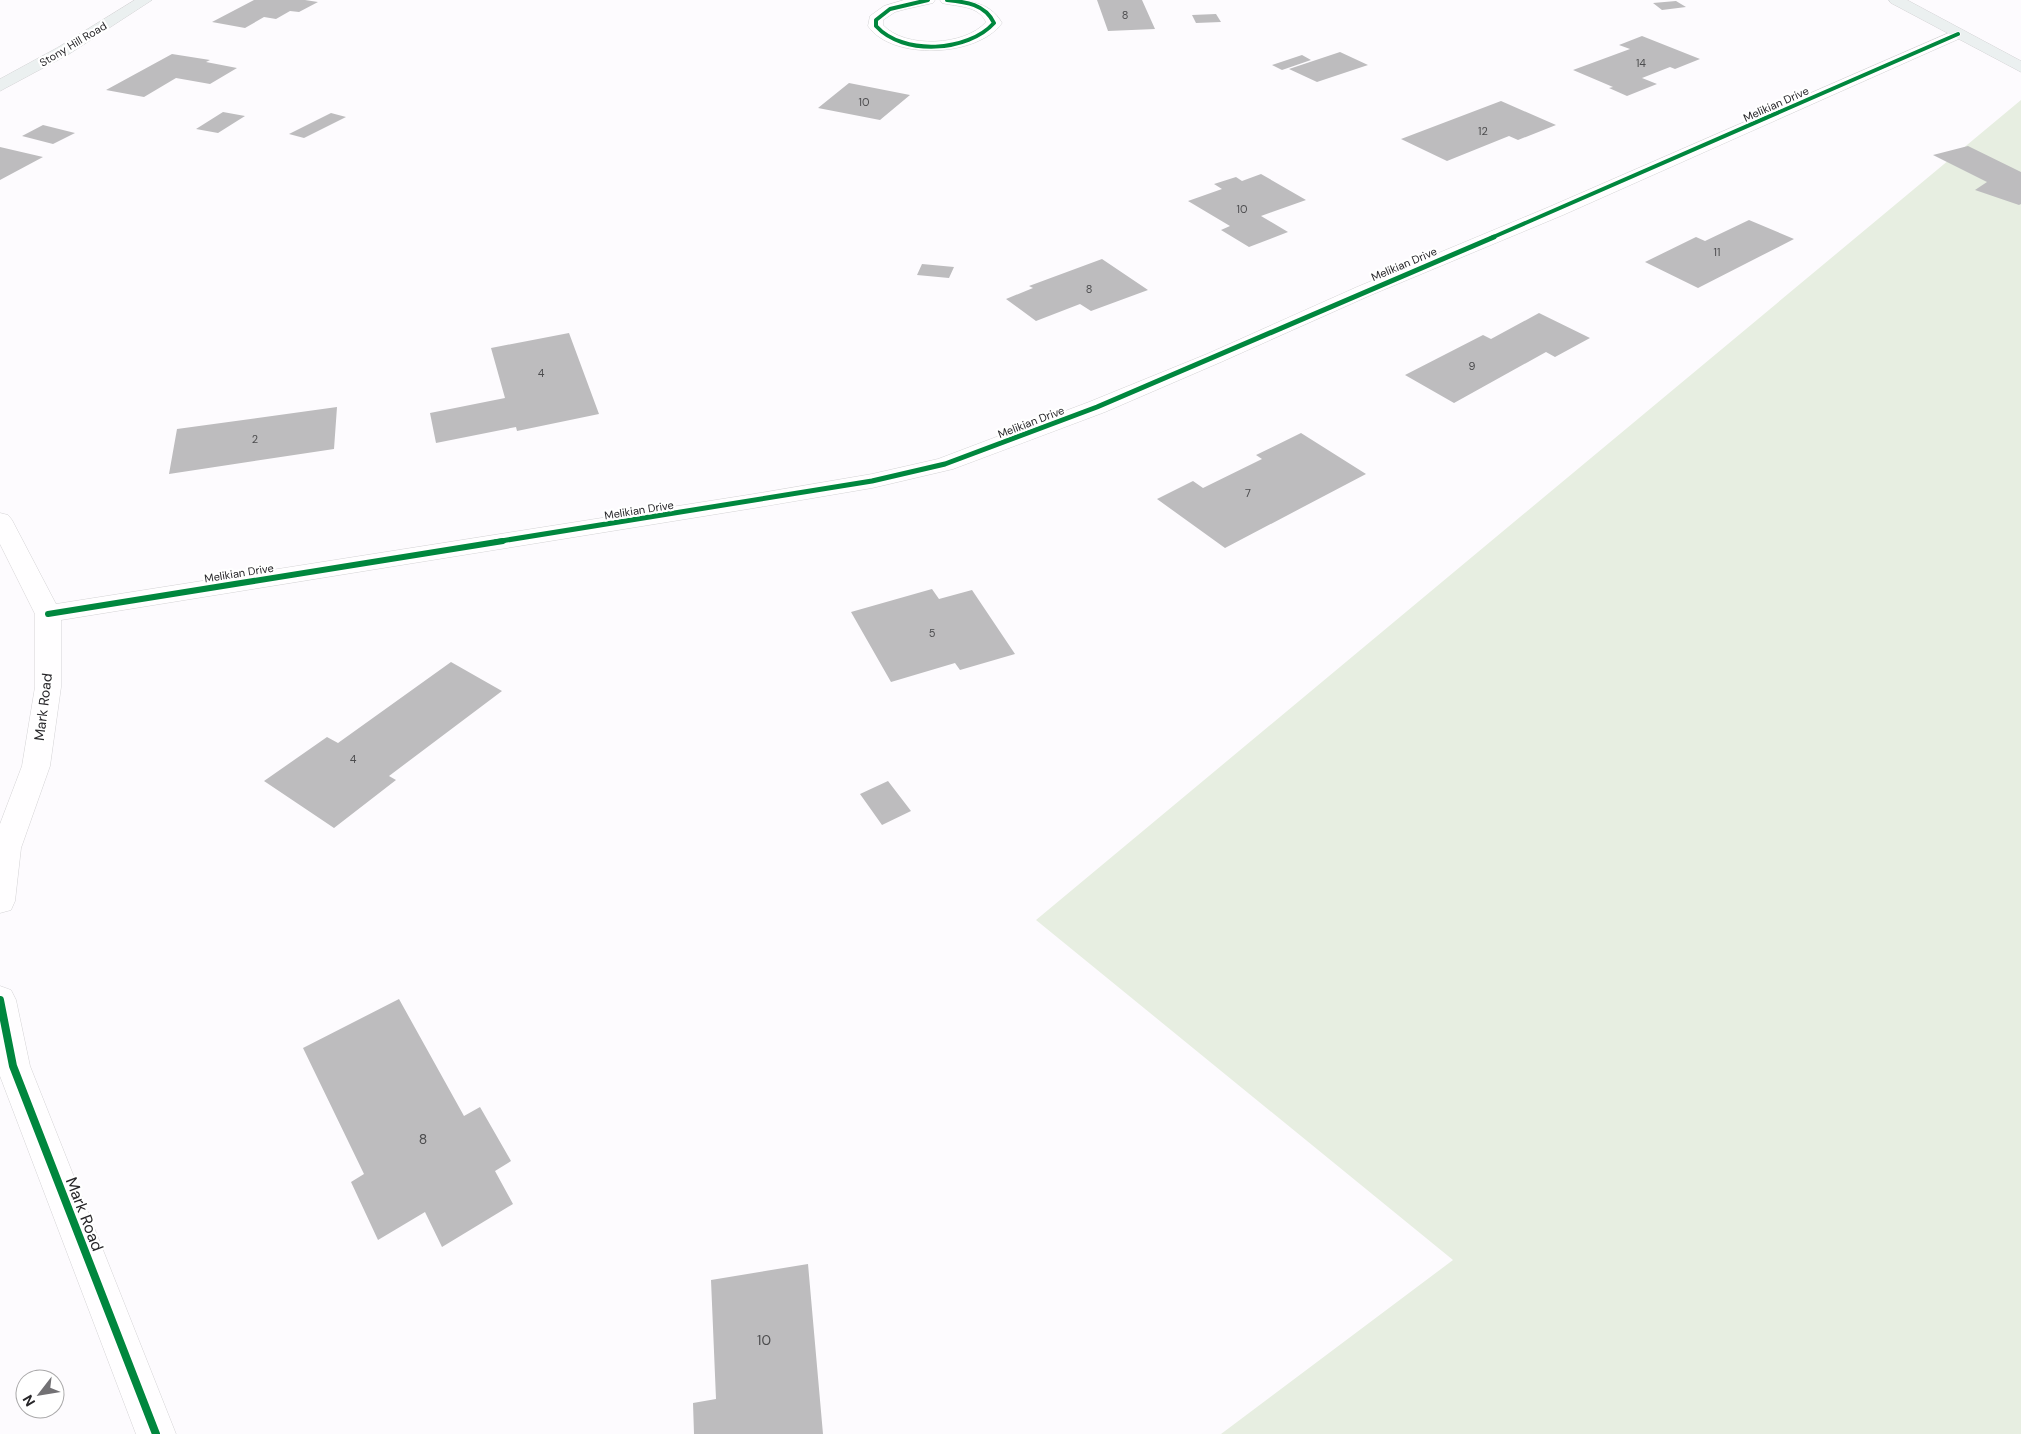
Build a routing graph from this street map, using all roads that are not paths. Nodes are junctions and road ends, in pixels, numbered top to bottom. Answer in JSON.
{"nodes":[{"id":1,"x":145,"y":0,"type":"edge"},
{"id":2,"x":928,"y":0,"type":"edge"},
{"id":3,"x":947,"y":0,"type":"edge"},
{"id":4,"x":1896,"y":0,"type":"edge"},
{"id":5,"x":1958,"y":34,"type":"junction"},
{"id":6,"x":2021,"y":67,"type":"edge"},
{"id":7,"x":0,"y":86,"type":"edge"},
{"id":8,"x":0,"y":520,"type":"edge"},
{"id":9,"x":48,"y":614,"type":"junction"},
{"id":10,"x":0,"y":900,"type":"edge"},
{"id":11,"x":0,"y":1000,"type":"edge"},
{"id":12,"x":156,"y":1434,"type":"edge"}],
"edges":[{"from":1,"to":7,"type":"main road","name":"Stony Hill Road"},
{"from":2,"to":3,"type":"street"},
{"from":4,"to":5,"type":"main road"},
{"from":5,"to":6,"type":"main road"},
{"from":5,"to":9,"type":"street","name":"Melikian Drive"},
{"from":8,"to":9,"type":"street","name":"Mark Road"},
{"from":9,"to":10,"type":"street","name":"Mark Road"},
{"from":11,"to":12,"type":"street","name":"Mark Road"}]}
